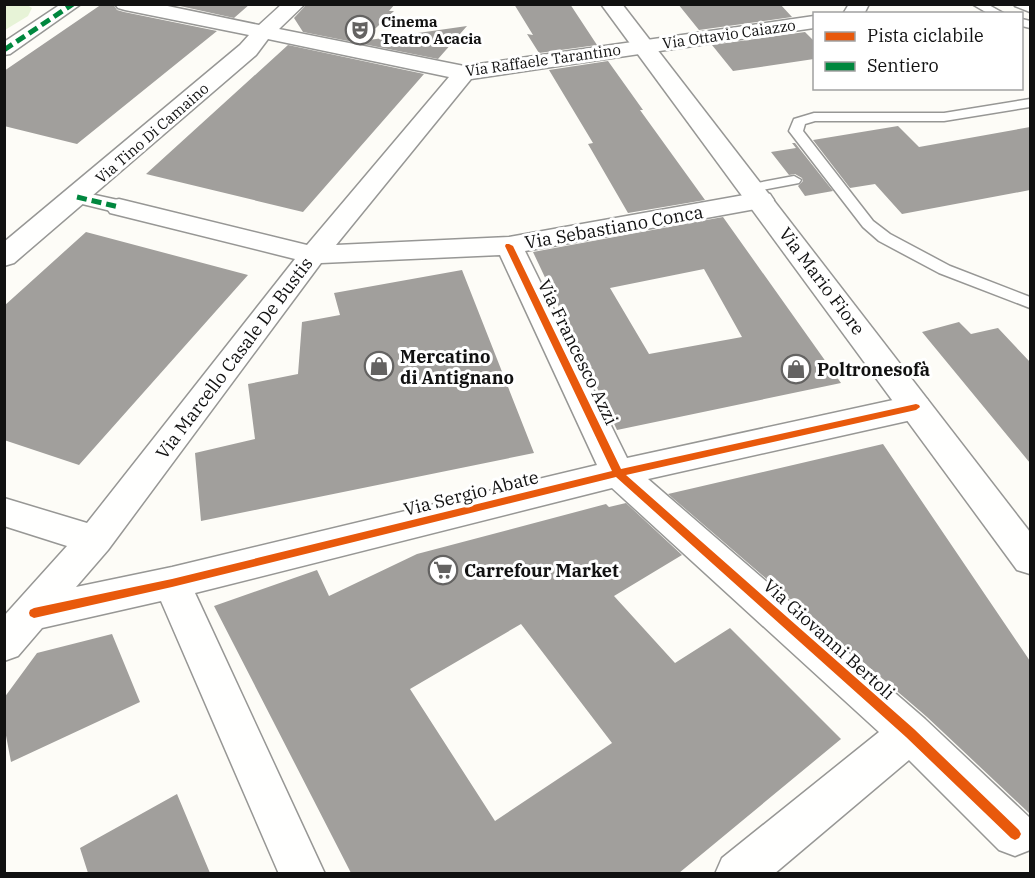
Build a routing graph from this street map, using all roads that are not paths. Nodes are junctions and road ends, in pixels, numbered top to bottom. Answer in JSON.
{"nodes":[{"id":1,"x":73,"y":4,"type":"edge"},
{"id":2,"x":125,"y":4,"type":"edge"},
{"id":3,"x":295,"y":4,"type":"edge"},
{"id":4,"x":611,"y":4,"type":"edge"},
{"id":5,"x":977,"y":4,"type":"edge"},
{"id":6,"x":1019,"y":4,"type":"edge"},
{"id":7,"x":1030,"y":9,"type":"edge"},
{"id":8,"x":995,"y":12,"type":"edge"},
{"id":9,"x":813,"y":22,"type":"edge"},
{"id":10,"x":263,"y":32,"type":"junction"},
{"id":11,"x":643,"y":47,"type":"junction"},
{"id":12,"x":4,"y":50,"type":"edge"},
{"id":13,"x":464,"y":73,"type":"junction"},
{"id":14,"x":1030,"y":103,"type":"edge"},
{"id":15,"x":794,"y":180,"type":"dead end"},
{"id":16,"x":757,"y":194,"type":"junction"},
{"id":17,"x":77,"y":196,"type":"junction"},
{"id":18,"x":119,"y":207,"type":"joint"},
{"id":19,"x":509,"y":246,"type":"junction"},
{"id":20,"x":313,"y":255,"type":"junction"},
{"id":21,"x":4,"y":257,"type":"edge"},
{"id":22,"x":1030,"y":303,"type":"edge"},
{"id":23,"x":916,"y":406,"type":"junction"},
{"id":24,"x":618,"y":473,"type":"junction"},
{"id":25,"x":4,"y":512,"type":"edge"},
{"id":26,"x":95,"y":540,"type":"junction"},
{"id":27,"x":1030,"y":559,"type":"edge"},
{"id":28,"x":172,"y":583,"type":"junction"},
{"id":29,"x":34,"y":613,"type":"junction"},
{"id":30,"x":4,"y":644,"type":"edge"},
{"id":31,"x":910,"y":733,"type":"junction"},
{"id":32,"x":1015,"y":834,"type":"dead end"},
{"id":33,"x":302,"y":873,"type":"edge"},
{"id":34,"x":738,"y":873,"type":"edge"}],
"edges":[{"from":1,"to":12,"type":"street"},
{"from":2,"to":10,"type":"street","name":"Via Raffaele Tarantino"},
{"from":3,"to":10,"type":"street","name":"Via Tino Di Camaino"},
{"from":4,"to":11,"type":"street","name":"Via Mario Fiore"},
{"from":5,"to":8,"type":"lane"},
{"from":6,"to":7,"type":"lane"},
{"from":9,"to":11,"type":"street","name":"Via Ottavio Caiazzo"},
{"from":10,"to":13,"type":"street","name":"Via Raffaele Tarantino"},
{"from":10,"to":17,"type":"street","name":"Via Tino Di Camaino"},
{"from":11,"to":13,"type":"street","name":"Via Raffaele Tarantino"},
{"from":11,"to":16,"type":"street","name":"Via Mario Fiore"},
{"from":13,"to":20,"type":"street","name":"Via Marcello Casale De Bustis"},
{"from":14,"to":22,"type":"lane"},
{"from":15,"to":16,"type":"lane"},
{"from":16,"to":19,"type":"street","name":"Via Sebastiano Conca"},
{"from":16,"to":23,"type":"street","name":"Via Mario Fiore"},
{"from":17,"to":18,"type":"street","name":"Via Sebastiano Conca"},
{"from":17,"to":21,"type":"street","name":"Via Tino Di Camaino"},
{"from":18,"to":20,"type":"street","name":"Via Sebastiano Conca"},
{"from":19,"to":20,"type":"street","name":"Via Sebastiano Conca"},
{"from":19,"to":24,"type":"street","name":"Via Francesco Azzi"},
{"from":20,"to":26,"type":"street","name":"Via Marcello Casale De Bustis"},
{"from":23,"to":24,"type":"street","name":"Via Sergio Abate"},
{"from":23,"to":27,"type":"street","name":"Via Mario Fiore"},
{"from":24,"to":28,"type":"street","name":"Via Sergio Abate"},
{"from":24,"to":31,"type":"street","name":"Via Giovanni Bertoli"},
{"from":25,"to":26,"type":"street"},
{"from":26,"to":29,"type":"street","name":"Via Marcello Casale De Bustis"},
{"from":28,"to":29,"type":"street","name":"Via Sergio Abate"},
{"from":28,"to":33,"type":"street"},
{"from":29,"to":30,"type":"street","name":"Via Marcello Casale De Bustis"},
{"from":31,"to":32,"type":"street","name":"Via Giovanni Bertoli"},
{"from":31,"to":34,"type":"street"}]}
